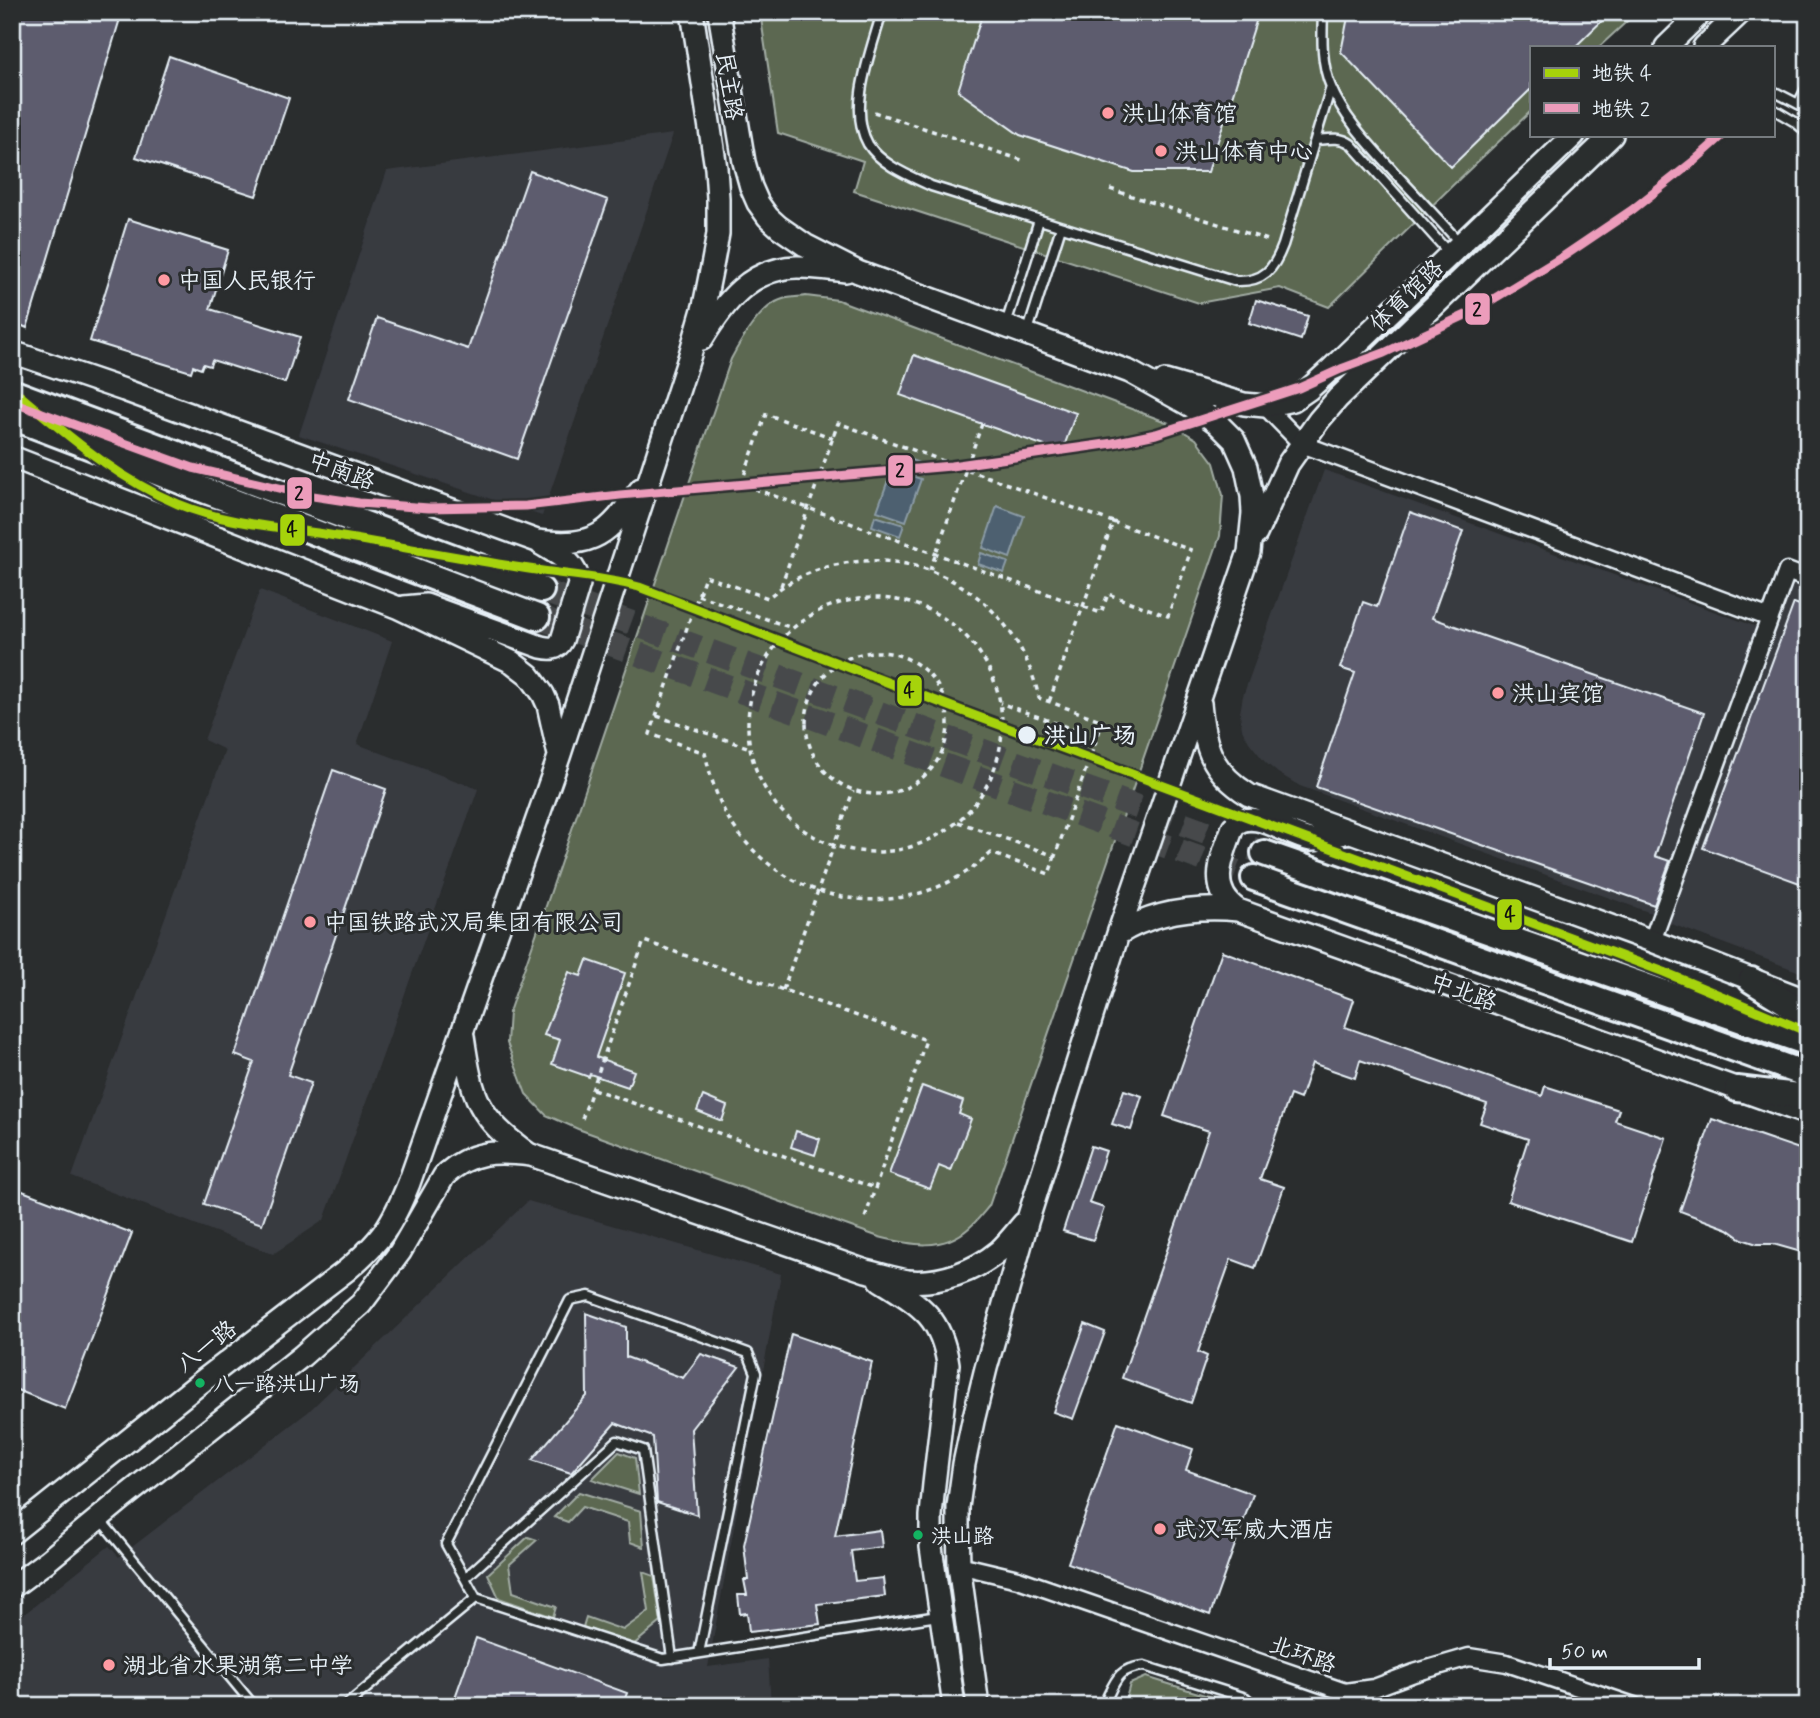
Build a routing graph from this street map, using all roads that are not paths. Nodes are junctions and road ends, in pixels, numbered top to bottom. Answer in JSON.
{"nodes":[{"id":1,"x":692,"y":12,"type":"edge"},
{"id":2,"x":719,"y":12,"type":"edge"},
{"id":3,"x":882,"y":12,"type":"edge"},
{"id":4,"x":1323,"y":12,"type":"edge"},
{"id":5,"x":1741,"y":12,"type":"edge"},
{"id":6,"x":1689,"y":17,"type":"edge"},
{"id":7,"x":1710,"y":45,"type":"edge"},
{"id":8,"x":1666,"y":46,"type":"edge"},
{"id":9,"x":1808,"y":85,"type":"edge"},
{"id":10,"x":1331,"y":87,"type":"junction"},
{"id":11,"x":1774,"y":92,"type":"edge"},
{"id":12,"x":1798,"y":104,"type":"junction"},
{"id":13,"x":1774,"y":110,"type":"edge"},
{"id":14,"x":1808,"y":110,"type":"edge"},
{"id":15,"x":1808,"y":133,"type":"edge"},
{"id":16,"x":1573,"y":136,"type":"edge"},
{"id":17,"x":1611,"y":136,"type":"edge"},
{"id":18,"x":1315,"y":140,"type":"junction"},
{"id":19,"x":1039,"y":220,"type":"junction"},
{"id":20,"x":1061,"y":227,"type":"junction"},
{"id":21,"x":1456,"y":249,"type":"junction"},
{"id":22,"x":858,"y":272,"type":"junction"},
{"id":23,"x":1005,"y":326,"type":"junction"},
{"id":24,"x":1027,"y":334,"type":"junction"},
{"id":25,"x":12,"y":352,"type":"edge"},
{"id":26,"x":690,"y":358,"type":"junction"},
{"id":27,"x":1130,"y":372,"type":"junction"},
{"id":28,"x":12,"y":392,"type":"edge"},
{"id":29,"x":1265,"y":406,"type":"junction"},
{"id":30,"x":12,"y":417,"type":"edge"},
{"id":31,"x":1302,"y":444,"type":"junction"},
{"id":32,"x":12,"y":457,"type":"edge"},
{"id":33,"x":651,"y":477,"type":"junction"},
{"id":34,"x":537,"y":541,"type":"junction"},
{"id":35,"x":1249,"y":552,"type":"junction"},
{"id":36,"x":1808,"y":579,"type":"edge"},
{"id":37,"x":541,"y":590,"type":"tunnel mouth"},
{"id":38,"x":399,"y":608,"type":"junction"},
{"id":39,"x":537,"y":617,"type":"tunnel mouth"},
{"id":40,"x":1770,"y":618,"type":"junction"},
{"id":41,"x":1199,"y":697,"type":"junction"},
{"id":42,"x":559,"y":757,"type":"junction"},
{"id":43,"x":1349,"y":832,"type":"junction"},
{"id":44,"x":1264,"y":853,"type":"tunnel mouth"},
{"id":45,"x":1254,"y":878,"type":"tunnel mouth"},
{"id":46,"x":1238,"y":910,"type":"junction"},
{"id":47,"x":1118,"y":934,"type":"junction"},
{"id":48,"x":1652,"y":941,"type":"junction"},
{"id":49,"x":1751,"y":980,"type":"junction"},
{"id":50,"x":1808,"y":1001,"type":"edge"},
{"id":51,"x":1808,"y":1016,"type":"edge"},
{"id":52,"x":463,"y":1034,"type":"junction"},
{"id":53,"x":1808,"y":1044,"type":"edge"},
{"id":54,"x":1808,"y":1075,"type":"edge"},
{"id":55,"x":1737,"y":1089,"type":"junction"},
{"id":56,"x":1808,"y":1097,"type":"edge"},
{"id":57,"x":1808,"y":1114,"type":"edge"},
{"id":58,"x":531,"y":1155,"type":"junction"},
{"id":59,"x":1028,"y":1219,"type":"junction"},
{"id":60,"x":866,"y":1271,"type":"junction"},
{"id":61,"x":99,"y":1518,"type":"junction"},
{"id":62,"x":12,"y":1533,"type":"edge"},
{"id":63,"x":959,"y":1565,"type":"junction"},
{"id":64,"x":465,"y":1578,"type":"junction"},
{"id":65,"x":12,"y":1587,"type":"edge"},
{"id":66,"x":476,"y":1598,"type":"junction"},
{"id":67,"x":941,"y":1615,"type":"junction"},
{"id":68,"x":699,"y":1653,"type":"junction"},
{"id":69,"x":672,"y":1658,"type":"junction"},
{"id":70,"x":254,"y":1706,"type":"edge"},
{"id":71,"x":345,"y":1706,"type":"edge"},
{"id":72,"x":954,"y":1706,"type":"edge"},
{"id":73,"x":978,"y":1706,"type":"edge"},
{"id":74,"x":1103,"y":1706,"type":"edge"},
{"id":75,"x":1255,"y":1706,"type":"edge"},
{"id":76,"x":1634,"y":1706,"type":"edge"}],
"edges":[{"from":1,"to":26,"type":"main road","name":"民主路"},
{"from":2,"to":22,"type":"main road","name":"民主路"},
{"from":3,"to":19,"type":"lane"},
{"from":4,"to":10,"type":"lane"},
{"from":5,"to":7,"type":"main road"},
{"from":6,"to":8,"type":"main road"},
{"from":9,"to":12,"type":"lane"},
{"from":10,"to":18,"type":"lane"},
{"from":10,"to":21,"type":"lane"},
{"from":11,"to":12,"type":"lane"},
{"from":12,"to":14,"type":"lane"},
{"from":13,"to":15,"type":"lane"},
{"from":16,"to":21,"type":"main road","name":"体育馆路"},
{"from":17,"to":31,"type":"main road","name":"体育馆路"},
{"from":18,"to":20,"type":"lane"},
{"from":18,"to":21,"type":"lane"},
{"from":19,"to":20,"type":"lane"},
{"from":19,"to":23,"type":"lane"},
{"from":20,"to":24,"type":"lane"},
{"from":21,"to":29,"type":"main road","name":"体育馆路"},
{"from":22,"to":23,"type":"main road"},
{"from":22,"to":26,"type":"main road"},
{"from":23,"to":24,"type":"main road"},
{"from":24,"to":27,"type":"main road"},
{"from":25,"to":34,"type":"main road","name":"中南路"},
{"from":26,"to":33,"type":"main road","name":"八一路"},
{"from":27,"to":29,"type":"main road","name":"体育馆路"},
{"from":27,"to":35,"type":"main road"},
{"from":28,"to":37,"type":"main road","name":"中南路"},
{"from":29,"to":31,"type":"street"},
{"from":30,"to":39,"type":"main road"},
{"from":31,"to":35,"type":"main road","name":"体育馆路"},
{"from":31,"to":40,"type":"street"},
{"from":32,"to":38,"type":"main road"},
{"from":33,"to":34,"type":"main road","name":"中南路"},
{"from":33,"to":42,"type":"main road","name":"八一路"},
{"from":34,"to":38,"type":"main road"},
{"from":35,"to":41,"type":"main road"},
{"from":36,"to":40,"type":"street"},
{"from":38,"to":42,"type":"main road"},
{"from":40,"to":48,"type":"street"},
{"from":41,"to":43,"type":"main road"},
{"from":41,"to":47,"type":"main road"},
{"from":42,"to":52,"type":"main road","name":"八一路"},
{"from":43,"to":46,"type":"main road"},
{"from":43,"to":48,"type":"main road"},
{"from":44,"to":53,"type":"main road"},
{"from":45,"to":54,"type":"main road","name":"中北路"},
{"from":46,"to":47,"type":"main road","name":"中北路"},
{"from":46,"to":55,"type":"main road","name":"中北路"},
{"from":47,"to":59,"type":"main road"},
{"from":48,"to":49,"type":"main road"},
{"from":49,"to":50,"type":"main road"},
{"from":49,"to":51,"type":"main road"},
{"from":52,"to":58,"type":"main road"},
{"from":52,"to":62,"type":"main road","name":"八一路"},
{"from":55,"to":56,"type":"main road"},
{"from":55,"to":57,"type":"main road","name":"中北路"},
{"from":58,"to":60,"type":"main road"},
{"from":58,"to":61,"type":"main road"},
{"from":59,"to":60,"type":"main road"},
{"from":59,"to":63,"type":"main road"},
{"from":60,"to":67,"type":"main road"},
{"from":61,"to":65,"type":"main road"},
{"from":61,"to":70,"type":"lane"},
{"from":63,"to":73,"type":"main road"},
{"from":63,"to":76,"type":"street","name":"北环路"},
{"from":64,"to":66,"type":"lane"},
{"from":64,"to":68,"type":"lane"},
{"from":64,"to":69,"type":"lane"},
{"from":66,"to":69,"type":"lane"},
{"from":66,"to":71,"type":"lane"},
{"from":67,"to":68,"type":"lane"},
{"from":67,"to":72,"type":"main road"},
{"from":68,"to":69,"type":"lane"},
{"from":74,"to":75,"type":"lane"}]}
